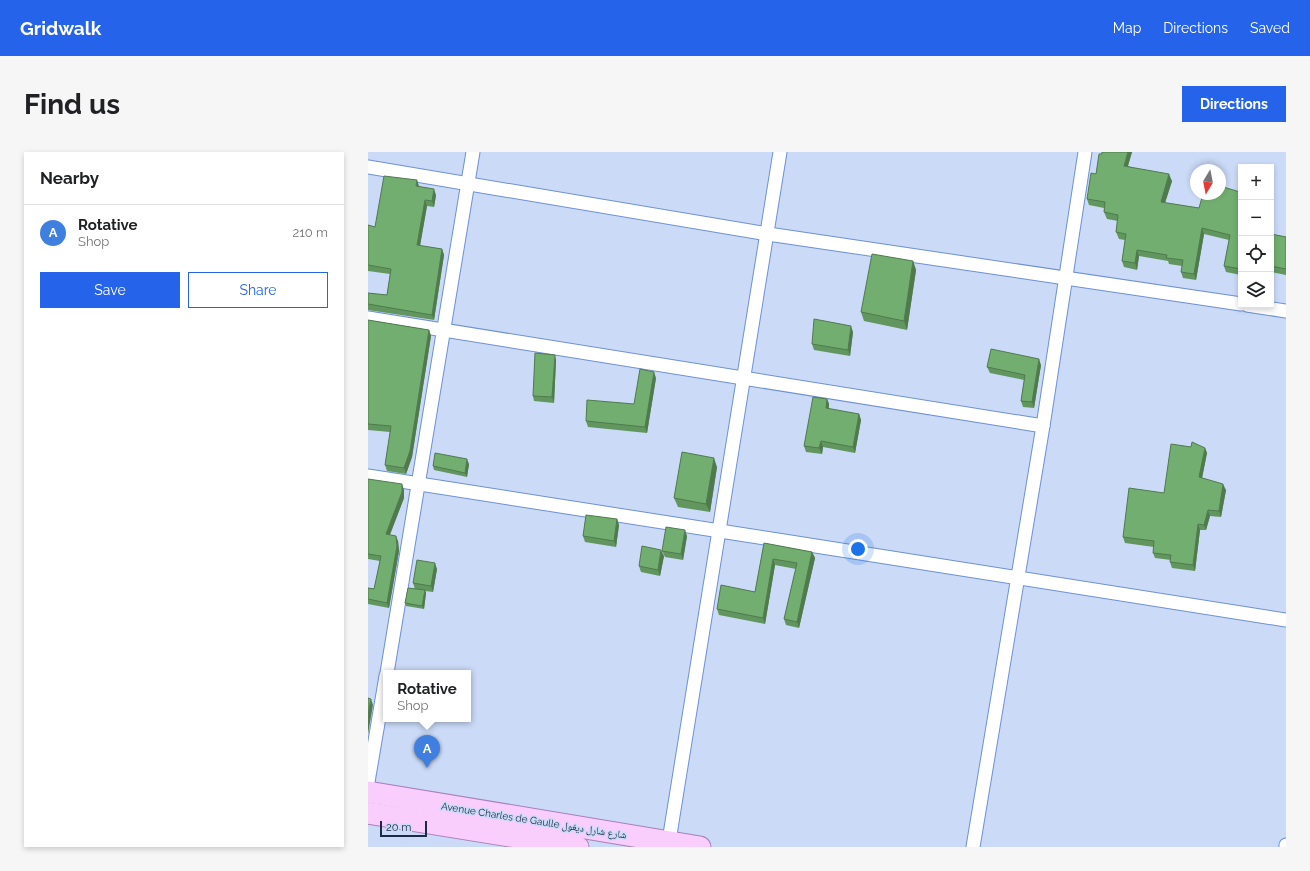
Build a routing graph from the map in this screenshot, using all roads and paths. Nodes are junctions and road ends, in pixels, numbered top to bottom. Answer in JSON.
{"nodes":[{"id":1,"x":474,"y":152,"type":"edge"},
{"id":2,"x":780,"y":152,"type":"edge"},
{"id":3,"x":1086,"y":152,"type":"edge"},
{"id":4,"x":368,"y":167,"type":"edge"},
{"id":5,"x":468,"y":183,"type":"junction"},
{"id":6,"x":768,"y":234,"type":"junction"},
{"id":7,"x":1067,"y":278,"type":"junction"},
{"id":8,"x":1238,"y":304,"type":"edge"},
{"id":9,"x":1266,"y":308,"type":"edge"},
{"id":10,"x":1286,"y":311,"type":"edge"},
{"id":11,"x":368,"y":318,"type":"edge"},
{"id":12,"x":444,"y":330,"type":"junction"},
{"id":13,"x":743,"y":377,"type":"junction"},
{"id":14,"x":1043,"y":426,"type":"junction"},
{"id":15,"x":368,"y":476,"type":"edge"},
{"id":16,"x":419,"y":484,"type":"junction"},
{"id":17,"x":719,"y":531,"type":"junction"},
{"id":18,"x":1018,"y":576,"type":"junction"},
{"id":19,"x":1286,"y":620,"type":"edge"},
{"id":20,"x":388,"y":670,"type":"edge"},
{"id":21,"x":383,"y":694,"type":"edge"},
{"id":22,"x":368,"y":782,"type":"edge"},
{"id":23,"x":368,"y":792,"type":"edge"},
{"id":24,"x":368,"y":813,"type":"edge"},
{"id":25,"x":668,"y":844,"type":"edge"},
{"id":26,"x":578,"y":847,"type":"edge"},
{"id":27,"x":700,"y":847,"type":"edge"},
{"id":28,"x":973,"y":847,"type":"edge"}],
"edges":[{"from":1,"to":5,"type":"street"},
{"from":2,"to":6,"type":"street"},
{"from":3,"to":7,"type":"street"},
{"from":4,"to":5,"type":"street"},
{"from":5,"to":6,"type":"street"},
{"from":5,"to":12,"type":"street"},
{"from":6,"to":7,"type":"street"},
{"from":6,"to":13,"type":"street"},
{"from":7,"to":8,"type":"street"},
{"from":7,"to":14,"type":"street"},
{"from":9,"to":10,"type":"street"},
{"from":11,"to":12,"type":"street"},
{"from":12,"to":13,"type":"street"},
{"from":12,"to":16,"type":"street"},
{"from":13,"to":14,"type":"street"},
{"from":13,"to":17,"type":"street"},
{"from":14,"to":18,"type":"street"},
{"from":15,"to":16,"type":"street"},
{"from":16,"to":17,"type":"street"},
{"from":16,"to":20,"type":"street"},
{"from":17,"to":18,"type":"street"},
{"from":17,"to":25,"type":"street"},
{"from":18,"to":19,"type":"street"},
{"from":18,"to":28,"type":"street"},
{"from":21,"to":22,"type":"street"},
{"from":23,"to":25,"type":"main road","name":"Avenue Charles de Gaulle شارع شارل ديغول"},
{"from":24,"to":26,"type":"main road","name":"Avenue Charles de Gaulle شارع شارل ديغول"},
{"from":25,"to":27,"type":"main road","name":"Avenue Charles de Gaulle شارع شارل ديغول"}]}
